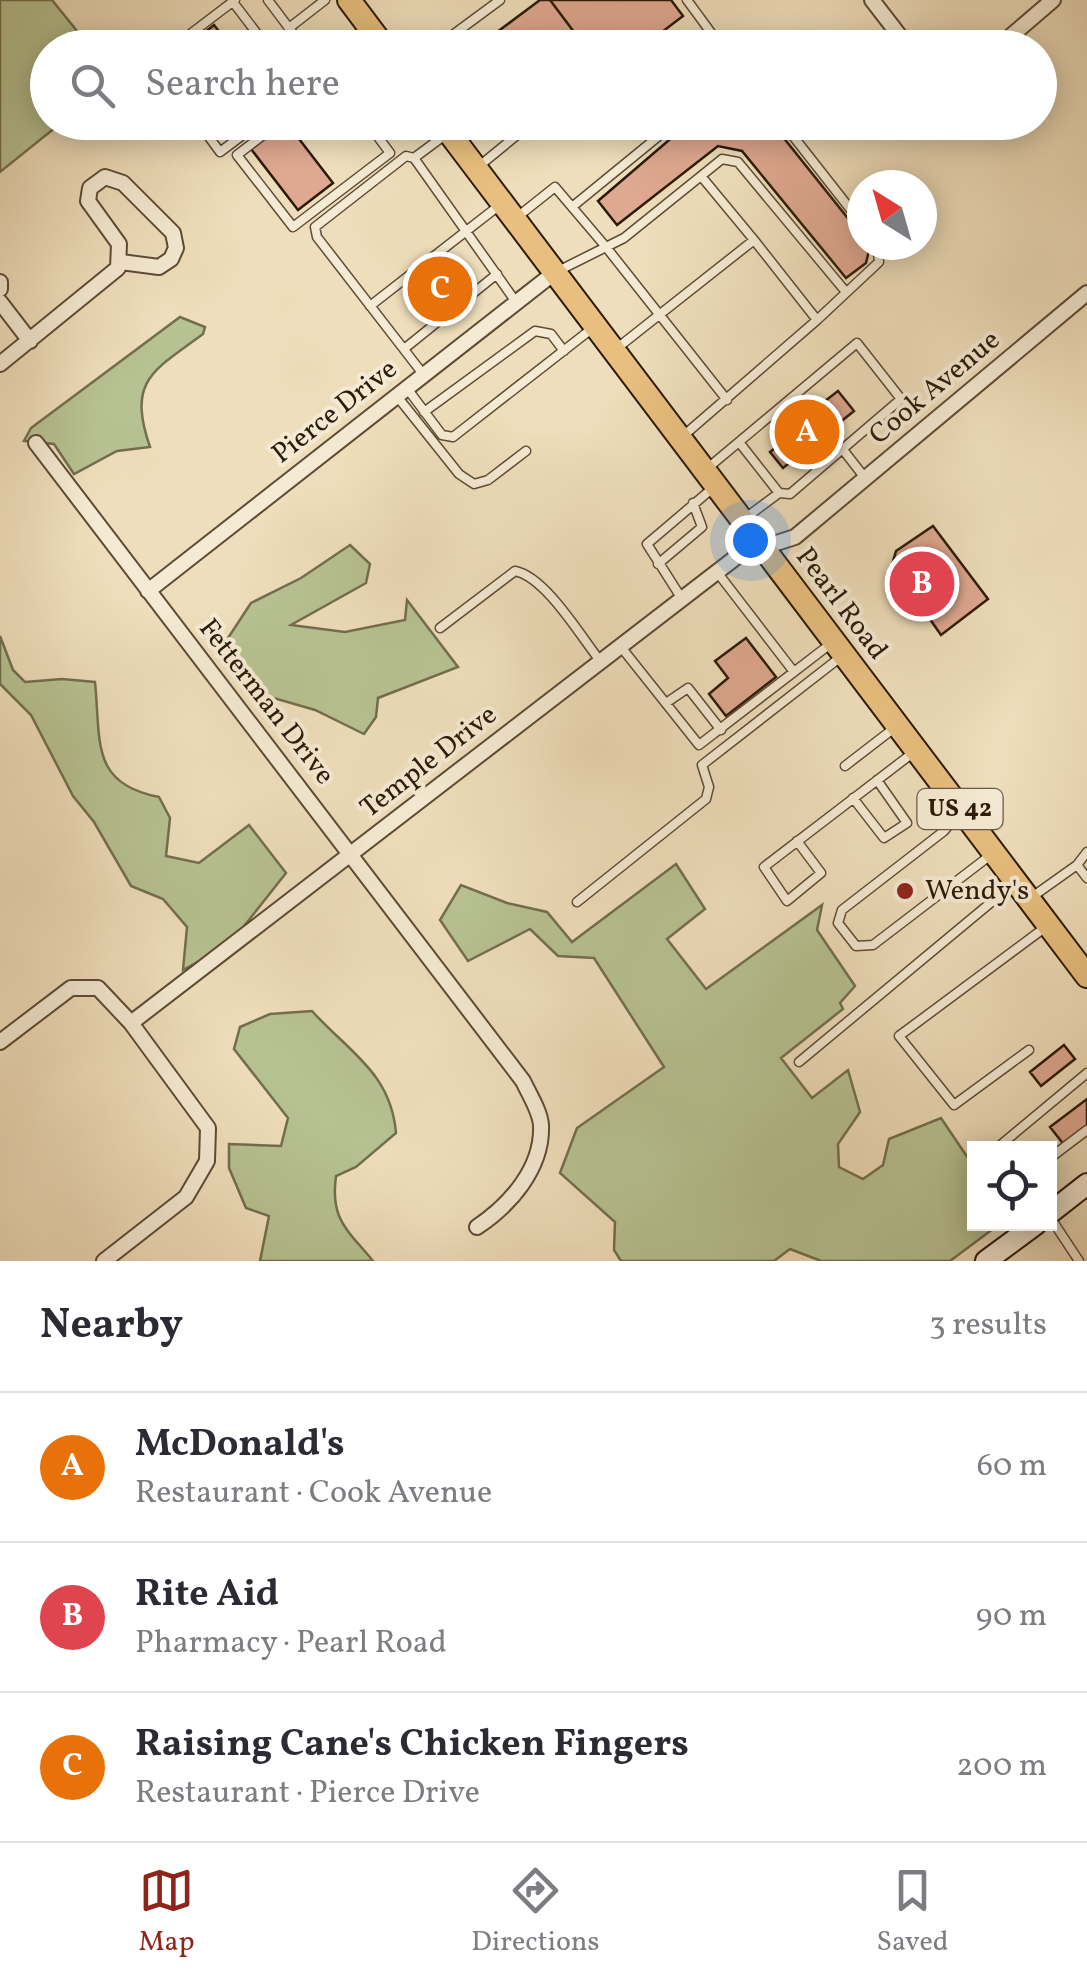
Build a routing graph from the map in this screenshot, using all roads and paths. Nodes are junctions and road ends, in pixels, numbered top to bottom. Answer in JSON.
{"nodes":[{"id":1,"x":268,"y":0,"type":"edge"},
{"id":2,"x":325,"y":0,"type":"edge"},
{"id":3,"x":350,"y":0,"type":"edge"},
{"id":4,"x":500,"y":0,"type":"edge"},
{"id":5,"x":687,"y":0,"type":"edge"},
{"id":6,"x":872,"y":0,"type":"edge"},
{"id":7,"x":1053,"y":0,"type":"edge"},
{"id":8,"x":234,"y":1,"type":"edge"},
{"id":9,"x":289,"y":28,"type":"joint"},
{"id":10,"x":196,"y":30,"type":"edge"},
{"id":11,"x":255,"y":30,"type":"edge"},
{"id":12,"x":372,"y":30,"type":"edge"},
{"id":13,"x":464,"y":30,"type":"edge"},
{"id":14,"x":709,"y":30,"type":"edge"},
{"id":15,"x":895,"y":30,"type":"edge"},
{"id":16,"x":1018,"y":30,"type":"edge"},
{"id":17,"x":211,"y":140,"type":"edge"},
{"id":18,"x":236,"y":140,"type":"edge"},
{"id":19,"x":257,"y":140,"type":"edge"},
{"id":20,"x":380,"y":140,"type":"edge"},
{"id":21,"x":433,"y":140,"type":"edge"},
{"id":22,"x":454,"y":140,"type":"edge"},
{"id":23,"x":511,"y":140,"type":"edge"},
{"id":24,"x":654,"y":140,"type":"edge"},
{"id":25,"x":796,"y":140,"type":"edge"},
{"id":26,"x":414,"y":158,"type":"junction"},
{"id":27,"x":476,"y":169,"type":"junction"},
{"id":28,"x":702,"y":176,"type":"junction"},
{"id":29,"x":847,"y":205,"type":"edge"},
{"id":30,"x":572,"y":207,"type":"junction"},
{"id":31,"x":508,"y":212,"type":"junction"},
{"id":32,"x":466,"y":231,"type":"junction"},
{"id":33,"x":754,"y":240,"type":"junction"},
{"id":34,"x":606,"y":248,"type":"junction"},
{"id":35,"x":879,"y":260,"type":"edge"},
{"id":36,"x":120,"y":262,"type":"junction"},
{"id":37,"x":554,"y":273,"type":"junction"},
{"id":38,"x":497,"y":274,"type":"junction"},
{"id":39,"x":846,"y":292,"type":"junction"},
{"id":40,"x":1087,"y":293,"type":"edge"},
{"id":41,"x":0,"y":302,"type":"edge"},
{"id":42,"x":516,"y":302,"type":"junction"},
{"id":43,"x":370,"y":306,"type":"junction"},
{"id":44,"x":661,"y":318,"type":"junction"},
{"id":45,"x":817,"y":320,"type":"junction"},
{"id":46,"x":594,"y":327,"type":"junction"},
{"id":47,"x":30,"y":340,"type":"junction"},
{"id":48,"x":404,"y":349,"type":"junction"},
{"id":49,"x":564,"y":351,"type":"junction"},
{"id":50,"x":613,"y":352,"type":"junction"},
{"id":51,"x":0,"y":364,"type":"edge"},
{"id":52,"x":423,"y":374,"type":"junction"},
{"id":53,"x":401,"y":392,"type":"junction"},
{"id":54,"x":727,"y":400,"type":"junction"},
{"id":55,"x":424,"y":412,"type":"junction"},
{"id":56,"x":678,"y":439,"type":"junction"},
{"id":57,"x":740,"y":442,"type":"junction"},
{"id":58,"x":36,"y":443,"type":"dead end"},
{"id":59,"x":844,"y":450,"type":"junction"},
{"id":60,"x":526,"y":451,"type":"dead end"},
{"id":61,"x":865,"y":478,"type":"junction"},
{"id":62,"x":709,"y":480,"type":"junction"},
{"id":63,"x":779,"y":493,"type":"junction"},
{"id":64,"x":694,"y":504,"type":"junction"},
{"id":65,"x":741,"y":522,"type":"junction"},
{"id":66,"x":761,"y":547,"type":"junction"},
{"id":67,"x":658,"y":564,"type":"junction"},
{"id":68,"x":717,"y":572,"type":"junction"},
{"id":69,"x":148,"y":591,"type":"junction"},
{"id":70,"x":682,"y":599,"type":"junction"},
{"id":71,"x":440,"y":628,"type":"dead end"},
{"id":72,"x":621,"y":646,"type":"junction"},
{"id":73,"x":837,"y":649,"type":"junction"},
{"id":74,"x":600,"y":662,"type":"junction"},
{"id":75,"x":794,"y":672,"type":"junction"},
{"id":76,"x":666,"y":704,"type":"junction"},
{"id":77,"x":896,"y":726,"type":"junction"},
{"id":78,"x":721,"y":730,"type":"junction"},
{"id":79,"x":915,"y":751,"type":"junction"},
{"id":80,"x":845,"y":766,"type":"dead end"},
{"id":81,"x":878,"y":780,"type":"junction"},
{"id":82,"x":853,"y":798,"type":"junction"},
{"id":83,"x":961,"y":811,"type":"junction"},
{"id":84,"x":797,"y":841,"type":"junction"},
{"id":85,"x":1087,"y":852,"type":"edge"},
{"id":86,"x":352,"y":853,"type":"junction"},
{"id":87,"x":993,"y":853,"type":"junction"},
{"id":88,"x":1077,"y":865,"type":"junction"},
{"id":89,"x":1087,"y":878,"type":"edge"},
{"id":90,"x":1022,"y":891,"type":"junction"},
{"id":91,"x":577,"y":902,"type":"dead end"},
{"id":92,"x":1048,"y":926,"type":"junction"},
{"id":93,"x":1086,"y":974,"type":"edge"},
{"id":94,"x":131,"y":1023,"type":"junction"},
{"id":95,"x":0,"y":1042,"type":"edge"},
{"id":96,"x":1029,"y":1050,"type":"dead end"},
{"id":97,"x":799,"y":1062,"type":"dead end"},
{"id":98,"x":1087,"y":1073,"type":"edge"},
{"id":99,"x":1087,"y":1130,"type":"edge"},
{"id":100,"x":1005,"y":1141,"type":"edge"},
{"id":101,"x":1057,"y":1153,"type":"edge"},
{"id":102,"x":1087,"y":1184,"type":"edge"},
{"id":103,"x":1057,"y":1209,"type":"edge"},
{"id":104,"x":1057,"y":1226,"type":"edge"},
{"id":105,"x":476,"y":1227,"type":"dead end"},
{"id":106,"x":1027,"y":1231,"type":"edge"},
{"id":107,"x":104,"y":1261,"type":"edge"},
{"id":108,"x":986,"y":1261,"type":"edge"},
{"id":109,"x":1079,"y":1261,"type":"edge"}],
"edges":[{"from":1,"to":9,"type":"lane"},
{"from":2,"to":9,"type":"lane"},
{"from":3,"to":12,"type":"main road"},
{"from":4,"to":13,"type":"lane"},
{"from":5,"to":14,"type":"lane"},
{"from":6,"to":15,"type":"street"},
{"from":7,"to":16,"type":"street"},
{"from":8,"to":10,"type":"lane"},
{"from":8,"to":11,"type":"lane"},
{"from":17,"to":18,"type":"lane"},
{"from":19,"to":20,"type":"lane"},
{"from":21,"to":26,"type":"lane"},
{"from":22,"to":27,"type":"main road","name":"Pearl Road","number":"US 42"},
{"from":23,"to":27,"type":"lane"},
{"from":24,"to":30,"type":"lane"},
{"from":25,"to":29,"type":"lane"},
{"from":26,"to":32,"type":"lane"},
{"from":26,"to":43,"type":"lane"},
{"from":27,"to":31,"type":"main road","name":"Pearl Road","number":"US 42"},
{"from":28,"to":33,"type":"lane"},
{"from":28,"to":34,"type":"lane"},
{"from":28,"to":39,"type":"lane"},
{"from":30,"to":31,"type":"lane"},
{"from":30,"to":34,"type":"lane"},
{"from":31,"to":32,"type":"lane"},
{"from":31,"to":37,"type":"main road","name":"Pearl Road","number":"US 42"},
{"from":32,"to":38,"type":"lane"},
{"from":32,"to":43,"type":"lane"},
{"from":33,"to":44,"type":"lane"},
{"from":33,"to":45,"type":"lane"},
{"from":34,"to":37,"type":"lane"},
{"from":34,"to":44,"type":"lane"},
{"from":35,"to":39,"type":"lane"},
{"from":36,"to":36,"type":"street"},
{"from":36,"to":47,"type":"street"},
{"from":37,"to":42,"type":"street","name":"Pierce Drive"},
{"from":37,"to":46,"type":"main road","name":"Pearl Road","number":"US 42"},
{"from":38,"to":42,"type":"lane"},
{"from":38,"to":48,"type":"lane"},
{"from":39,"to":45,"type":"lane"},
{"from":40,"to":61,"type":"street","name":"Cook Avenue"},
{"from":41,"to":47,"type":"street"},
{"from":42,"to":52,"type":"street","name":"Pierce Drive"},
{"from":43,"to":48,"type":"lane"},
{"from":44,"to":50,"type":"lane"},
{"from":44,"to":54,"type":"lane"},
{"from":45,"to":54,"type":"lane"},
{"from":46,"to":49,"type":"lane"},
{"from":46,"to":50,"type":"main road","name":"Pearl Road","number":"US 42"},
{"from":47,"to":51,"type":"street"},
{"from":48,"to":52,"type":"lane"},
{"from":49,"to":55,"type":"lane"},
{"from":49,"to":55,"type":"lane"},
{"from":50,"to":56,"type":"main road","name":"Pearl Road","number":"US 42"},
{"from":52,"to":53,"type":"street","name":"Pierce Drive"},
{"from":53,"to":55,"type":"lane"},
{"from":53,"to":60,"type":"lane"},
{"from":53,"to":69,"type":"street","name":"Pierce Drive"},
{"from":54,"to":56,"type":"lane"},
{"from":56,"to":62,"type":"main road","name":"Pearl Road","number":"US 42"},
{"from":57,"to":59,"type":"lane"},
{"from":57,"to":62,"type":"lane"},
{"from":57,"to":63,"type":"lane"},
{"from":58,"to":69,"type":"street","name":"Fetterman Drive"},
{"from":59,"to":61,"type":"lane"},
{"from":59,"to":63,"type":"lane"},
{"from":61,"to":66,"type":"street","name":"Cook Avenue"},
{"from":62,"to":64,"type":"lane"},
{"from":62,"to":65,"type":"main road","name":"Pearl Road","number":"US 42"},
{"from":63,"to":65,"type":"lane"},
{"from":64,"to":67,"type":"lane"},
{"from":64,"to":67,"type":"lane"},
{"from":65,"to":66,"type":"main road","name":"Pearl Road","number":"US 42"},
{"from":66,"to":68,"type":"street","name":"Temple Drive"},
{"from":66,"to":73,"type":"main road","name":"Pearl Road","number":"US 42"},
{"from":67,"to":70,"type":"lane"},
{"from":68,"to":70,"type":"street","name":"Temple Drive"},
{"from":68,"to":75,"type":"lane"},
{"from":69,"to":86,"type":"street","name":"Fetterman Drive"},
{"from":70,"to":72,"type":"street","name":"Temple Drive"},
{"from":71,"to":74,"type":"lane"},
{"from":72,"to":74,"type":"street","name":"Temple Drive"},
{"from":72,"to":76,"type":"lane"},
{"from":73,"to":75,"type":"lane"},
{"from":73,"to":77,"type":"main road","name":"Pearl Road","number":"US 42"},
{"from":73,"to":91,"type":"lane"},
{"from":74,"to":86,"type":"street","name":"Temple Drive"},
{"from":75,"to":78,"type":"lane"},
{"from":76,"to":78,"type":"lane"},
{"from":76,"to":78,"type":"lane"},
{"from":77,"to":79,"type":"main road","name":"Pearl Road","number":"US 42"},
{"from":77,"to":80,"type":"lane"},
{"from":79,"to":81,"type":"lane"},
{"from":79,"to":83,"type":"main road","name":"Pearl Road","number":"US 42"},
{"from":81,"to":82,"type":"lane"},
{"from":81,"to":82,"type":"lane"},
{"from":82,"to":84,"type":"lane"},
{"from":83,"to":87,"type":"main road","name":"Pearl Road","number":"US 42"},
{"from":83,"to":87,"type":"lane"},
{"from":84,"to":84,"type":"lane"},
{"from":85,"to":88,"type":"lane"},
{"from":86,"to":94,"type":"street","name":"Temple Drive"},
{"from":86,"to":105,"type":"street","name":"Fetterman Drive"},
{"from":87,"to":90,"type":"main road","name":"Pearl Road","number":"US 42"},
{"from":88,"to":89,"type":"lane"},
{"from":88,"to":90,"type":"lane"},
{"from":90,"to":92,"type":"main road","name":"Pearl Road","number":"US 42"},
{"from":90,"to":97,"type":"lane"},
{"from":92,"to":93,"type":"main road","name":"Pearl Road","number":"US 42"},
{"from":92,"to":96,"type":"lane"},
{"from":94,"to":95,"type":"street"},
{"from":94,"to":107,"type":"street"},
{"from":98,"to":100,"type":"lane"},
{"from":99,"to":101,"type":"lane"},
{"from":102,"to":103,"type":"street"},
{"from":104,"to":109,"type":"lane"},
{"from":106,"to":108,"type":"street"}]}
